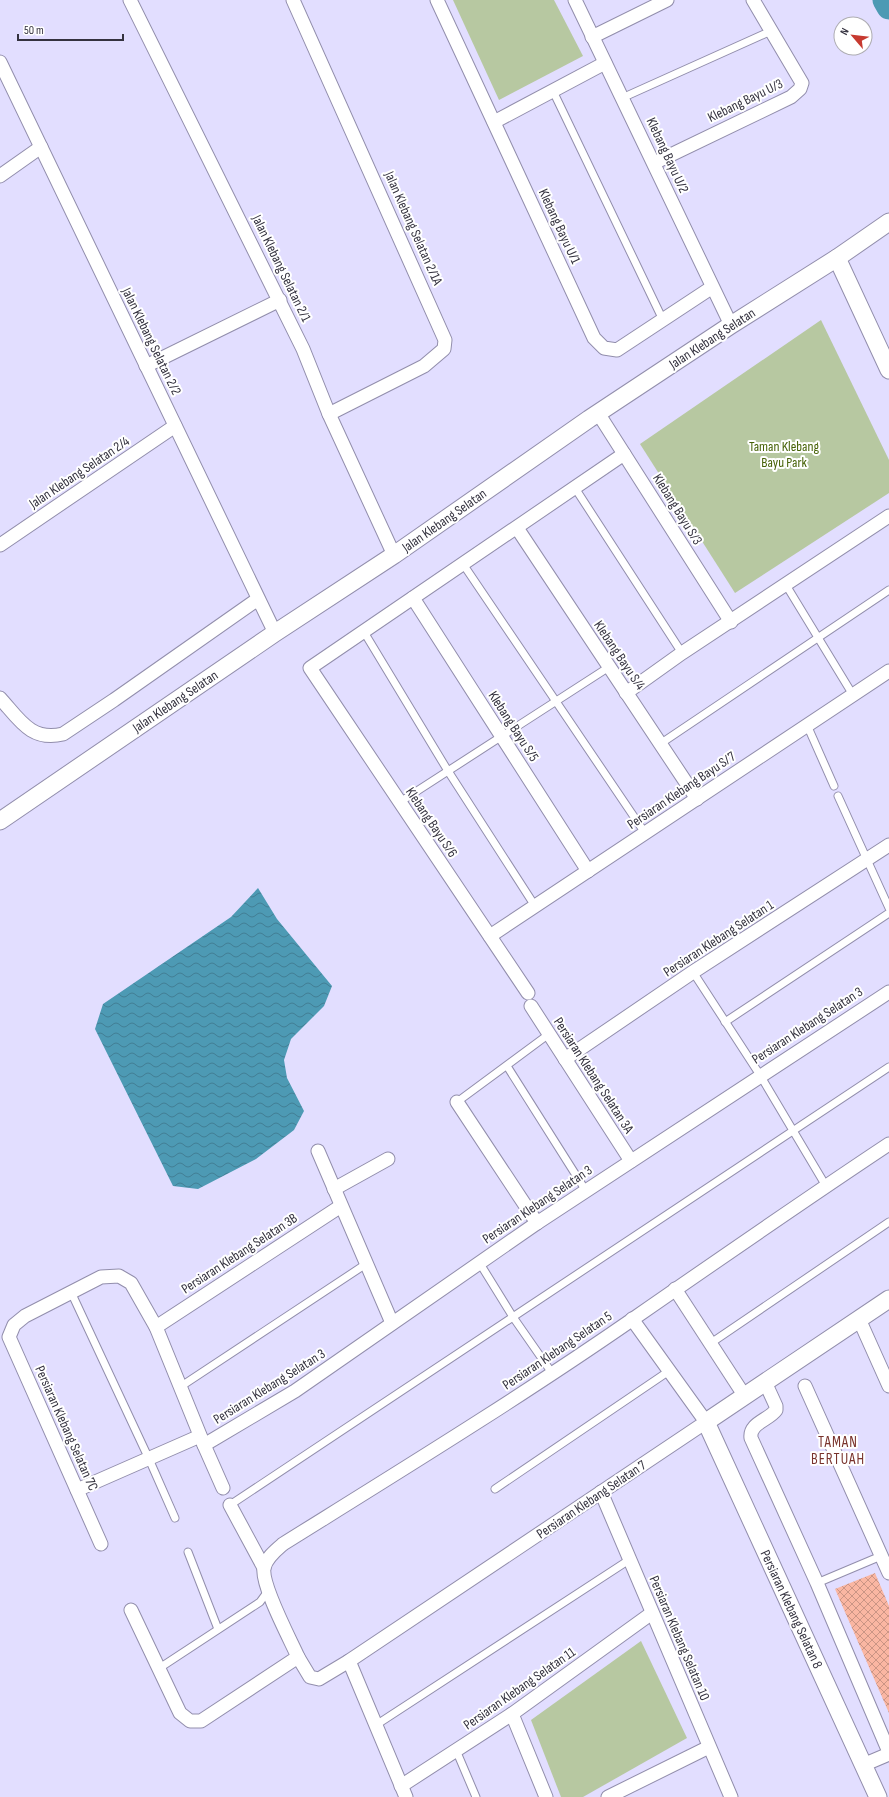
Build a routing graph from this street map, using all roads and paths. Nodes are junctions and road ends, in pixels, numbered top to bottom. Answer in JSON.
{"nodes":[{"id":1,"x":130,"y":0,"type":"edge"},
{"id":2,"x":293,"y":0,"type":"edge"},
{"id":3,"x":436,"y":0,"type":"edge"},
{"id":4,"x":575,"y":0,"type":"edge"},
{"id":5,"x":667,"y":0,"type":"edge"},
{"id":6,"x":753,"y":0,"type":"edge"},
{"id":7,"x":771,"y":31,"type":"junction"},
{"id":8,"x":592,"y":37,"type":"junction"},
{"id":9,"x":0,"y":62,"type":"edge"},
{"id":10,"x":605,"y":63,"type":"junction"},
{"id":11,"x":553,"y":91,"type":"junction"},
{"id":12,"x":622,"y":98,"type":"junction"},
{"id":13,"x":494,"y":122,"type":"junction"},
{"id":14,"x":41,"y":147,"type":"junction"},
{"id":15,"x":654,"y":163,"type":"junction"},
{"id":16,"x":0,"y":176,"type":"edge"},
{"id":17,"x":889,"y":222,"type":"edge"},
{"id":18,"x":837,"y":258,"type":"junction"},
{"id":19,"x":712,"y":288,"type":"junction"},
{"id":20,"x":280,"y":300,"type":"junction"},
{"id":21,"x":663,"y":320,"type":"junction"},
{"id":22,"x":731,"y":325,"type":"junction"},
{"id":23,"x":146,"y":366,"type":"junction"},
{"id":24,"x":889,"y":370,"type":"edge"},
{"id":25,"x":598,"y":413,"type":"junction"},
{"id":26,"x":329,"y":414,"type":"junction"},
{"id":27,"x":175,"y":426,"type":"junction"},
{"id":28,"x":624,"y":454,"type":"junction"},
{"id":29,"x":575,"y":488,"type":"junction"},
{"id":30,"x":889,"y":516,"type":"edge"},
{"id":31,"x":517,"y":528,"type":"junction"},
{"id":32,"x":0,"y":545,"type":"edge"},
{"id":33,"x":394,"y":555,"type":"junction"},
{"id":34,"x":463,"y":564,"type":"junction"},
{"id":35,"x":786,"y":585,"type":"junction"},
{"id":36,"x":889,"y":590,"type":"edge"},
{"id":37,"x":413,"y":598,"type":"junction"},
{"id":38,"x":258,"y":599,"type":"junction"},
{"id":39,"x":731,"y":622,"type":"junction"},
{"id":40,"x":364,"y":632,"type":"junction"},
{"id":41,"x":275,"y":633,"type":"junction"},
{"id":42,"x":818,"y":638,"type":"junction"},
{"id":43,"x":682,"y":653,"type":"junction"},
{"id":44,"x":609,"y":667,"type":"junction"},
{"id":45,"x":889,"y":671,"type":"edge"},
{"id":46,"x":626,"y":693,"type":"junction"},
{"id":47,"x":853,"y":695,"type":"junction"},
{"id":48,"x":0,"y":698,"type":"edge"},
{"id":49,"x":556,"y":701,"type":"junction"},
{"id":50,"x":807,"y":725,"type":"junction"},
{"id":51,"x":502,"y":736,"type":"junction"},
{"id":52,"x":660,"y":744,"type":"junction"},
{"id":53,"x":448,"y":771,"type":"junction"},
{"id":54,"x":834,"y":786,"type":"dead end"},
{"id":55,"x":838,"y":796,"type":"dead end"},
{"id":56,"x":697,"y":799,"type":"junction"},
{"id":57,"x":400,"y":802,"type":"junction"},
{"id":58,"x":0,"y":821,"type":"edge"},
{"id":59,"x":645,"y":833,"type":"junction"},
{"id":60,"x":889,"y":845,"type":"edge"},
{"id":61,"x":867,"y":860,"type":"junction"},
{"id":62,"x":588,"y":871,"type":"junction"},
{"id":63,"x":535,"y":906,"type":"junction"},
{"id":64,"x":889,"y":908,"type":"edge"},
{"id":65,"x":889,"y":913,"type":"edge"},
{"id":66,"x":490,"y":936,"type":"junction"},
{"id":67,"x":693,"y":972,"type":"junction"},
{"id":68,"x":889,"y":992,"type":"edge"},
{"id":69,"x":529,"y":999,"type":"joint"},
{"id":70,"x":725,"y":1022,"type":"junction"},
{"id":71,"x":549,"y":1034,"type":"junction"},
{"id":72,"x":566,"y":1059,"type":"junction"},
{"id":73,"x":507,"y":1066,"type":"junction"},
{"id":74,"x":889,"y":1067,"type":"edge"},
{"id":75,"x":760,"y":1075,"type":"junction"},
{"id":76,"x":457,"y":1102,"type":"joint"},
{"id":77,"x":793,"y":1130,"type":"junction"},
{"id":78,"x":889,"y":1144,"type":"edge"},
{"id":79,"x":318,"y":1151,"type":"dead end"},
{"id":80,"x":388,"y":1159,"type":"dead end"},
{"id":81,"x":632,"y":1161,"type":"junction"},
{"id":82,"x":826,"y":1186,"type":"junction"},
{"id":83,"x":334,"y":1189,"type":"junction"},
{"id":84,"x":586,"y":1191,"type":"junction"},
{"id":85,"x":341,"y":1206,"type":"junction"},
{"id":86,"x":889,"y":1222,"type":"edge"},
{"id":87,"x":537,"y":1223,"type":"junction"},
{"id":88,"x":479,"y":1262,"type":"junction"},
{"id":89,"x":366,"y":1264,"type":"junction"},
{"id":90,"x":675,"y":1289,"type":"junction"},
{"id":91,"x":71,"y":1292,"type":"junction"},
{"id":92,"x":889,"y":1299,"type":"edge"},
{"id":93,"x":513,"y":1317,"type":"junction"},
{"id":94,"x":632,"y":1319,"type":"junction"},
{"id":95,"x":859,"y":1319,"type":"junction"},
{"id":96,"x":392,"y":1323,"type":"junction"},
{"id":97,"x":156,"y":1327,"type":"junction"},
{"id":98,"x":711,"y":1343,"type":"junction"},
{"id":99,"x":669,"y":1371,"type":"junction"},
{"id":100,"x":552,"y":1373,"type":"junction"},
{"id":101,"x":764,"y":1382,"type":"junction"},
{"id":102,"x":805,"y":1386,"type":"dead end"},
{"id":103,"x":889,"y":1386,"type":"edge"},
{"id":104,"x":180,"y":1387,"type":"junction"},
{"id":105,"x":744,"y":1395,"type":"junction"},
{"id":106,"x":706,"y":1422,"type":"junction"},
{"id":107,"x":202,"y":1441,"type":"junction"},
{"id":108,"x":149,"y":1459,"type":"junction"},
{"id":109,"x":223,"y":1488,"type":"dead end"},
{"id":110,"x":495,"y":1489,"type":"dead end"},
{"id":111,"x":77,"y":1490,"type":"junction"},
{"id":112,"x":601,"y":1492,"type":"junction"},
{"id":113,"x":230,"y":1505,"type":"joint"},
{"id":114,"x":175,"y":1518,"type":"dead end"},
{"id":115,"x":101,"y":1544,"type":"dead end"},
{"id":116,"x":188,"y":1552,"type":"dead end"},
{"id":117,"x":881,"y":1556,"type":"junction"},
{"id":118,"x":630,"y":1560,"type":"junction"},
{"id":119,"x":264,"y":1568,"type":"junction"},
{"id":120,"x":889,"y":1573,"type":"edge"},
{"id":121,"x":817,"y":1582,"type":"junction"},
{"id":122,"x":268,"y":1591,"type":"junction"},
{"id":123,"x":131,"y":1610,"type":"dead end"},
{"id":124,"x":652,"y":1613,"type":"junction"},
{"id":125,"x":218,"y":1629,"type":"junction"},
{"id":126,"x":298,"y":1657,"type":"junction"},
{"id":127,"x":349,"y":1661,"type":"junction"},
{"id":128,"x":158,"y":1668,"type":"junction"},
{"id":129,"x":512,"y":1714,"type":"junction"},
{"id":130,"x":376,"y":1725,"type":"junction"},
{"id":131,"x":709,"y":1747,"type":"junction"},
{"id":132,"x":456,"y":1750,"type":"junction"},
{"id":133,"x":889,"y":1753,"type":"edge"},
{"id":134,"x":863,"y":1765,"type":"junction"},
{"id":135,"x":404,"y":1791,"type":"edge"},
{"id":136,"x":476,"y":1797,"type":"edge"},
{"id":137,"x":546,"y":1797,"type":"edge"},
{"id":138,"x":608,"y":1797,"type":"edge"},
{"id":139,"x":731,"y":1797,"type":"edge"},
{"id":140,"x":878,"y":1797,"type":"edge"}],
"edges":[{"from":1,"to":20,"type":"street","name":"Jalan Klebang Selatan 2/1"},
{"from":2,"to":26,"type":"street","name":"Jalan Klebang Selatan 2/1A"},
{"from":3,"to":13,"type":"street","name":"Klebang Bayu U/1"},
{"from":4,"to":8,"type":"street","name":"Klebang Bayu U/2"},
{"from":5,"to":8,"type":"street"},
{"from":6,"to":7,"type":"street","name":"Klebang Bayu U/3"},
{"from":7,"to":12,"type":"lane"},
{"from":7,"to":15,"type":"street","name":"Klebang Bayu U/3"},
{"from":8,"to":10,"type":"street","name":"Klebang Bayu U/2"},
{"from":9,"to":14,"type":"street","name":"Jalan Klebang Selatan 2/2"},
{"from":10,"to":11,"type":"street"},
{"from":10,"to":12,"type":"street","name":"Klebang Bayu U/2"},
{"from":11,"to":13,"type":"street"},
{"from":11,"to":21,"type":"lane"},
{"from":12,"to":15,"type":"street","name":"Klebang Bayu U/2"},
{"from":13,"to":21,"type":"street","name":"Klebang Bayu U/1"},
{"from":14,"to":16,"type":"street"},
{"from":14,"to":23,"type":"street","name":"Jalan Klebang Selatan 2/2"},
{"from":15,"to":19,"type":"street","name":"Klebang Bayu U/2"},
{"from":17,"to":18,"type":"street","name":"Jalan Klebang Selatan"},
{"from":18,"to":22,"type":"street","name":"Jalan Klebang Selatan"},
{"from":18,"to":24,"type":"street"},
{"from":19,"to":21,"type":"street","name":"Klebang Bayu U/1"},
{"from":19,"to":22,"type":"street","name":"Klebang Bayu U/2"},
{"from":20,"to":23,"type":"street"},
{"from":20,"to":26,"type":"street","name":"Jalan Klebang Selatan 2/1"},
{"from":22,"to":25,"type":"street","name":"Jalan Klebang Selatan"},
{"from":23,"to":27,"type":"street","name":"Jalan Klebang Selatan 2/2"},
{"from":25,"to":28,"type":"street","name":"Klebang Bayu S/3"},
{"from":25,"to":33,"type":"street","name":"Jalan Klebang Selatan"},
{"from":26,"to":33,"type":"street","name":"Jalan Klebang Selatan 2/1"},
{"from":27,"to":32,"type":"street","name":"Jalan Klebang Selatan 2/4"},
{"from":27,"to":38,"type":"street","name":"Jalan Klebang Selatan 2/2"},
{"from":28,"to":29,"type":"street"},
{"from":28,"to":39,"type":"street","name":"Klebang Bayu S/3"},
{"from":29,"to":31,"type":"street"},
{"from":29,"to":43,"type":"lane"},
{"from":30,"to":35,"type":"street"},
{"from":31,"to":34,"type":"street"},
{"from":31,"to":44,"type":"street","name":"Klebang Bayu S/4"},
{"from":33,"to":41,"type":"street","name":"Jalan Klebang Selatan"},
{"from":34,"to":37,"type":"street"},
{"from":34,"to":49,"type":"lane"},
{"from":35,"to":39,"type":"street"},
{"from":35,"to":42,"type":"lane"},
{"from":36,"to":42,"type":"lane"},
{"from":37,"to":40,"type":"street"},
{"from":37,"to":51,"type":"street","name":"Klebang Bayu S/5"},
{"from":38,"to":41,"type":"street","name":"Jalan Klebang Selatan 2/2"},
{"from":38,"to":48,"type":"street"},
{"from":39,"to":43,"type":"street"},
{"from":40,"to":53,"type":"lane"},
{"from":40,"to":57,"type":"street","name":"Klebang Bayu S/6"},
{"from":41,"to":58,"type":"street","name":"Jalan Klebang Selatan"},
{"from":42,"to":47,"type":"lane"},
{"from":42,"to":52,"type":"lane"},
{"from":43,"to":46,"type":"street"},
{"from":44,"to":46,"type":"street","name":"Klebang Bayu S/4"},
{"from":44,"to":49,"type":"lane"},
{"from":45,"to":47,"type":"street","name":"Persiaran Klebang Bayu S/7"},
{"from":46,"to":52,"type":"street","name":"Klebang Bayu S/4"},
{"from":47,"to":50,"type":"street","name":"Persiaran Klebang Bayu S/7"},
{"from":49,"to":51,"type":"lane"},
{"from":49,"to":59,"type":"lane"},
{"from":50,"to":54,"type":"lane"},
{"from":50,"to":56,"type":"street","name":"Persiaran Klebang Bayu S/7"},
{"from":51,"to":53,"type":"lane"},
{"from":51,"to":62,"type":"street","name":"Klebang Bayu S/5"},
{"from":52,"to":56,"type":"street","name":"Klebang Bayu S/4"},
{"from":53,"to":57,"type":"lane"},
{"from":53,"to":63,"type":"lane"},
{"from":55,"to":61,"type":"lane"},
{"from":56,"to":59,"type":"street","name":"Persiaran Klebang Bayu S/7"},
{"from":57,"to":66,"type":"street","name":"Klebang Bayu S/6"},
{"from":59,"to":62,"type":"street","name":"Persiaran Klebang Bayu S/7"},
{"from":60,"to":61,"type":"street","name":"Persiaran Klebang Selatan 1"},
{"from":61,"to":64,"type":"lane"},
{"from":61,"to":67,"type":"street","name":"Persiaran Klebang Selatan 1"},
{"from":62,"to":63,"type":"street","name":"Persiaran Klebang Bayu S/7"},
{"from":63,"to":66,"type":"street","name":"Persiaran Klebang Bayu S/7"},
{"from":65,"to":70,"type":"lane"},
{"from":66,"to":69,"type":"street","name":"Klebang Bayu S/6"},
{"from":67,"to":70,"type":"lane"},
{"from":67,"to":72,"type":"street","name":"Persiaran Klebang Selatan 1"},
{"from":68,"to":75,"type":"street","name":"Persiaran Klebang Selatan 3"},
{"from":69,"to":71,"type":"street","name":"Persiaran Klebang Selatan 3A"},
{"from":70,"to":75,"type":"lane"},
{"from":71,"to":72,"type":"street","name":"Persiaran Klebang Selatan 3A"},
{"from":71,"to":73,"type":"lane"},
{"from":72,"to":81,"type":"street","name":"Persiaran Klebang Selatan 3A"},
{"from":73,"to":76,"type":"lane"},
{"from":73,"to":84,"type":"lane"},
{"from":74,"to":77,"type":"lane"},
{"from":75,"to":77,"type":"lane"},
{"from":75,"to":81,"type":"street","name":"Persiaran Klebang Selatan 3"},
{"from":76,"to":87,"type":"street"},
{"from":77,"to":82,"type":"lane"},
{"from":77,"to":93,"type":"lane"},
{"from":78,"to":82,"type":"street","name":"Persiaran Klebang Selatan 5"},
{"from":79,"to":83,"type":"street"},
{"from":80,"to":83,"type":"street"},
{"from":81,"to":84,"type":"street","name":"Persiaran Klebang Selatan 3"},
{"from":82,"to":90,"type":"street","name":"Persiaran Klebang Selatan 5"},
{"from":83,"to":85,"type":"street"},
{"from":84,"to":87,"type":"street","name":"Persiaran Klebang Selatan 3"},
{"from":85,"to":89,"type":"street"},
{"from":85,"to":97,"type":"street","name":"Persiaran Klebang Selatan 3B"},
{"from":86,"to":98,"type":"lane"},
{"from":87,"to":88,"type":"street","name":"Persiaran Klebang Selatan 3"},
{"from":88,"to":93,"type":"lane"},
{"from":88,"to":96,"type":"street","name":"Persiaran Klebang Selatan 3"},
{"from":89,"to":96,"type":"street"},
{"from":89,"to":104,"type":"lane"},
{"from":90,"to":94,"type":"street","name":"Persiaran Klebang Selatan 5"},
{"from":90,"to":98,"type":"street"},
{"from":91,"to":97,"type":"street"},
{"from":91,"to":108,"type":"lane"},
{"from":91,"to":111,"type":"street","name":"Persiaran Klebang Selatan 7C"},
{"from":92,"to":95,"type":"street","name":"Persiaran Klebang Selatan 7"},
{"from":93,"to":100,"type":"lane"},
{"from":93,"to":113,"type":"lane"},
{"from":94,"to":99,"type":"street"},
{"from":94,"to":100,"type":"street","name":"Persiaran Klebang Selatan 5"},
{"from":95,"to":101,"type":"street","name":"Persiaran Klebang Selatan 7"},
{"from":95,"to":103,"type":"street"},
{"from":96,"to":107,"type":"street","name":"Persiaran Klebang Selatan 3"},
{"from":97,"to":104,"type":"street"},
{"from":98,"to":105,"type":"street"},
{"from":99,"to":106,"type":"street"},
{"from":99,"to":110,"type":"lane"},
{"from":100,"to":119,"type":"street","name":"Persiaran Klebang Selatan 5"},
{"from":101,"to":105,"type":"street","name":"Persiaran Klebang Selatan 7"},
{"from":101,"to":121,"type":"street"},
{"from":102,"to":117,"type":"street"},
{"from":104,"to":107,"type":"street"},
{"from":105,"to":106,"type":"street","name":"Persiaran Klebang Selatan 7"},
{"from":106,"to":112,"type":"street","name":"Persiaran Klebang Selatan 7"},
{"from":106,"to":134,"type":"street","name":"Persiaran Klebang Selatan 8"},
{"from":107,"to":108,"type":"street","name":"Persiaran Klebang Selatan 3"},
{"from":107,"to":109,"type":"street"},
{"from":108,"to":111,"type":"street","name":"Persiaran Klebang Selatan 3"},
{"from":108,"to":114,"type":"lane"},
{"from":111,"to":115,"type":"street","name":"Persiaran Klebang Selatan 7C"},
{"from":112,"to":118,"type":"street","name":"Persiaran Klebang Selatan 10"},
{"from":112,"to":127,"type":"street","name":"Persiaran Klebang Selatan 7"},
{"from":113,"to":119,"type":"street"},
{"from":116,"to":125,"type":"lane"},
{"from":117,"to":120,"type":"street"},
{"from":117,"to":121,"type":"lane"},
{"from":118,"to":124,"type":"street","name":"Persiaran Klebang Selatan 10"},
{"from":118,"to":130,"type":"lane"},
{"from":119,"to":122,"type":"street"},
{"from":121,"to":133,"type":"street"},
{"from":122,"to":125,"type":"lane"},
{"from":122,"to":126,"type":"street","name":"Persiaran Klebang Selatan 7"},
{"from":123,"to":128,"type":"street"},
{"from":124,"to":129,"type":"street","name":"Persiaran Klebang Selatan 11"},
{"from":124,"to":131,"type":"street","name":"Persiaran Klebang Selatan 10"},
{"from":125,"to":128,"type":"lane"},
{"from":126,"to":127,"type":"street","name":"Persiaran Klebang Selatan 7"},
{"from":126,"to":128,"type":"street"},
{"from":127,"to":130,"type":"street"},
{"from":129,"to":132,"type":"street","name":"Persiaran Klebang Selatan 11"},
{"from":129,"to":137,"type":"street"},
{"from":130,"to":135,"type":"street"},
{"from":131,"to":138,"type":"street"},
{"from":131,"to":139,"type":"street","name":"Persiaran Klebang Selatan 10"},
{"from":132,"to":135,"type":"street","name":"Persiaran Klebang Selatan 11"},
{"from":132,"to":136,"type":"lane"},
{"from":133,"to":134,"type":"street"},
{"from":134,"to":140,"type":"street","name":"Persiaran Klebang Selatan 8"}]}
